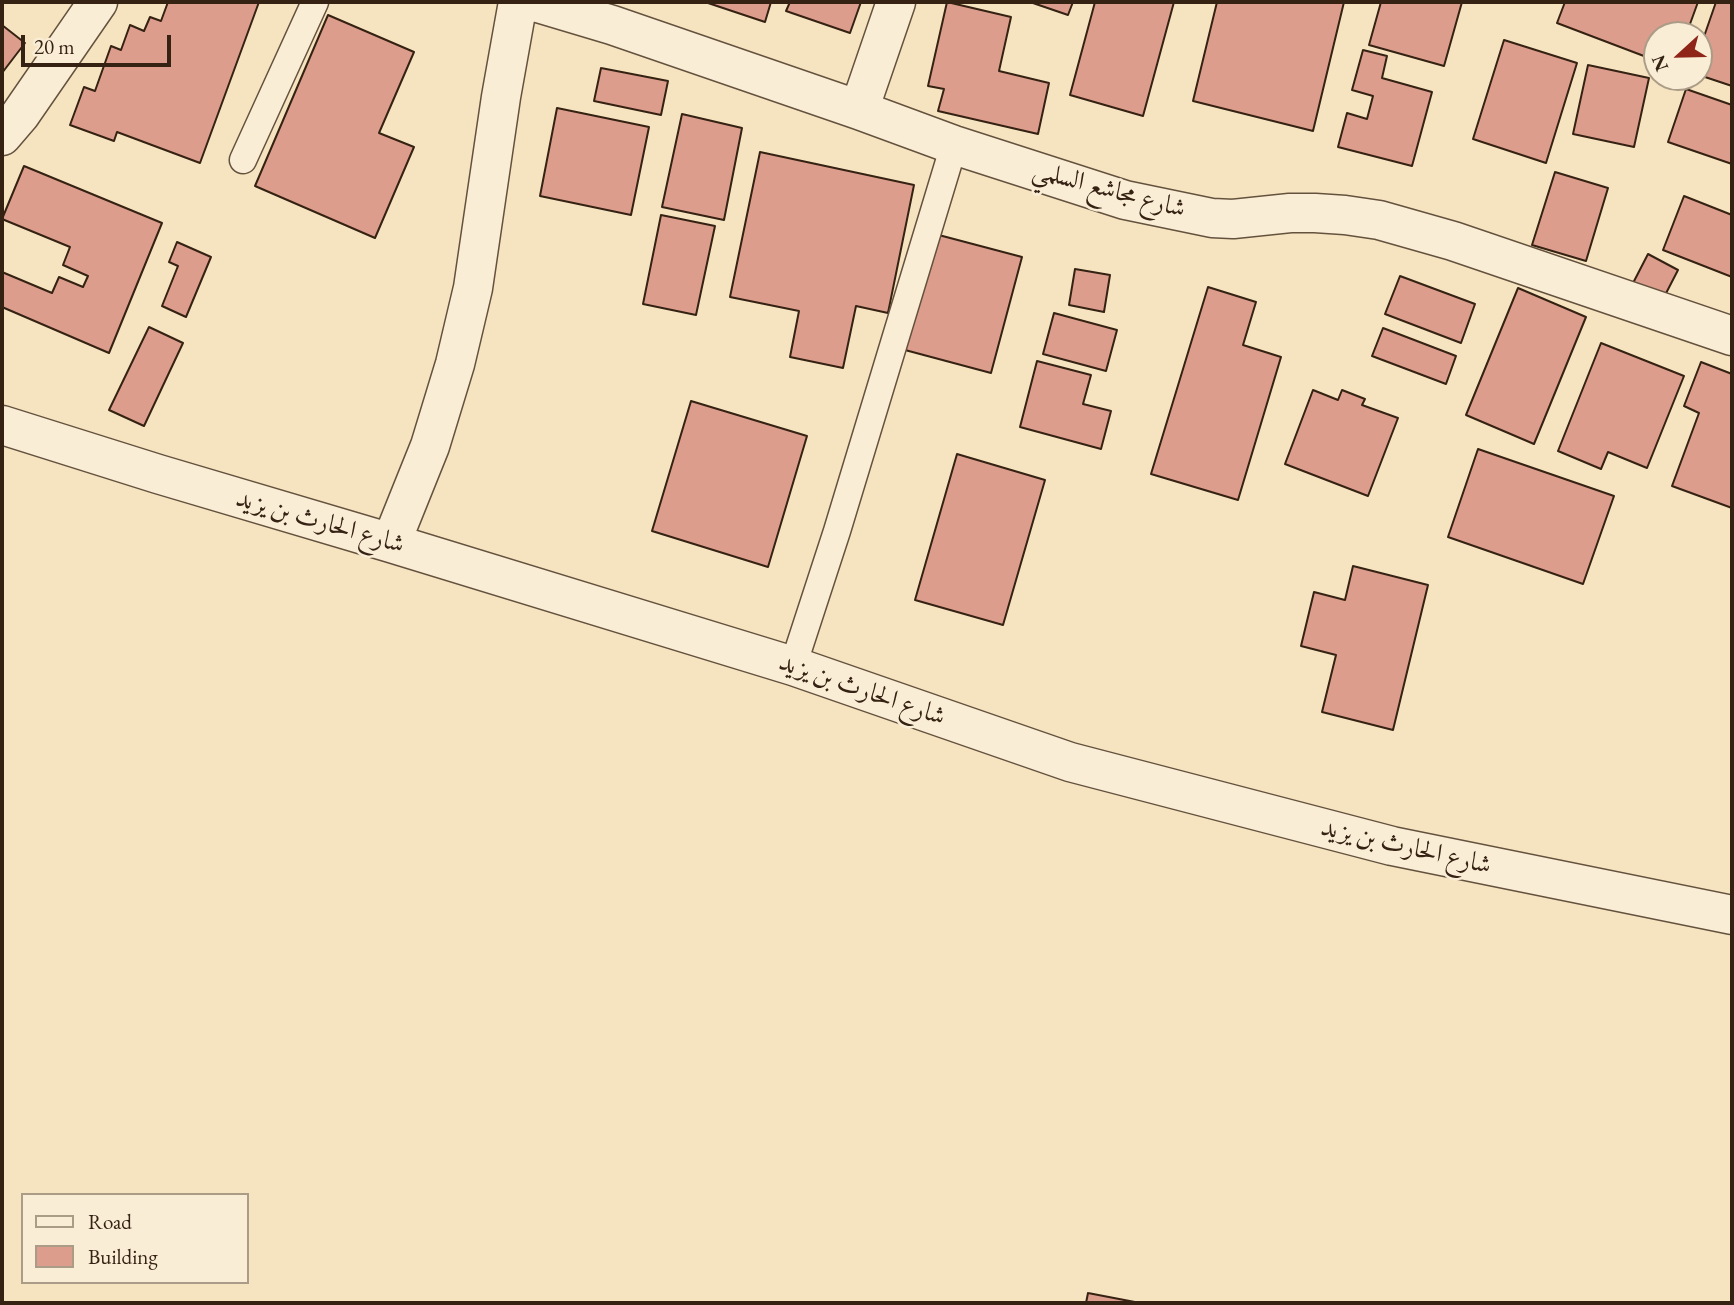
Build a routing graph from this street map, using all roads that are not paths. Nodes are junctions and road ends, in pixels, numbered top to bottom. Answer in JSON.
{"nodes":[{"id":1,"x":98,"y":2,"type":"edge"},
{"id":2,"x":315,"y":2,"type":"edge"},
{"id":3,"x":518,"y":2,"type":"edge"},
{"id":4,"x":535,"y":2,"type":"edge"},
{"id":5,"x":896,"y":2,"type":"edge"},
{"id":6,"x":859,"y":110,"type":"junction"},
{"id":7,"x":2,"y":136,"type":"edge"},
{"id":8,"x":954,"y":145,"type":"junction"},
{"id":9,"x":243,"y":160,"type":"dead end"},
{"id":10,"x":1732,"y":337,"type":"edge"},
{"id":11,"x":2,"y":425,"type":"edge"},
{"id":12,"x":391,"y":543,"type":"junction"},
{"id":13,"x":793,"y":666,"type":"junction"},
{"id":14,"x":1732,"y":915,"type":"edge"}],
"edges":[{"from":1,"to":7,"type":"street"},
{"from":2,"to":9,"type":"lane"},
{"from":3,"to":12,"type":"street"},
{"from":4,"to":6,"type":"street","name":"شارع مجاشع السلمي"},
{"from":5,"to":6,"type":"street"},
{"from":6,"to":8,"type":"street","name":"شارع مجاشع السلمي"},
{"from":8,"to":10,"type":"street","name":"شارع مجاشع السلمي"},
{"from":8,"to":13,"type":"lane"},
{"from":11,"to":12,"type":"street","name":"شارع الحارث بن يزيد"},
{"from":12,"to":13,"type":"street","name":"شارع الحارث بن يزيد"},
{"from":13,"to":14,"type":"street","name":"شارع الحارث بن يزيد"}]}
